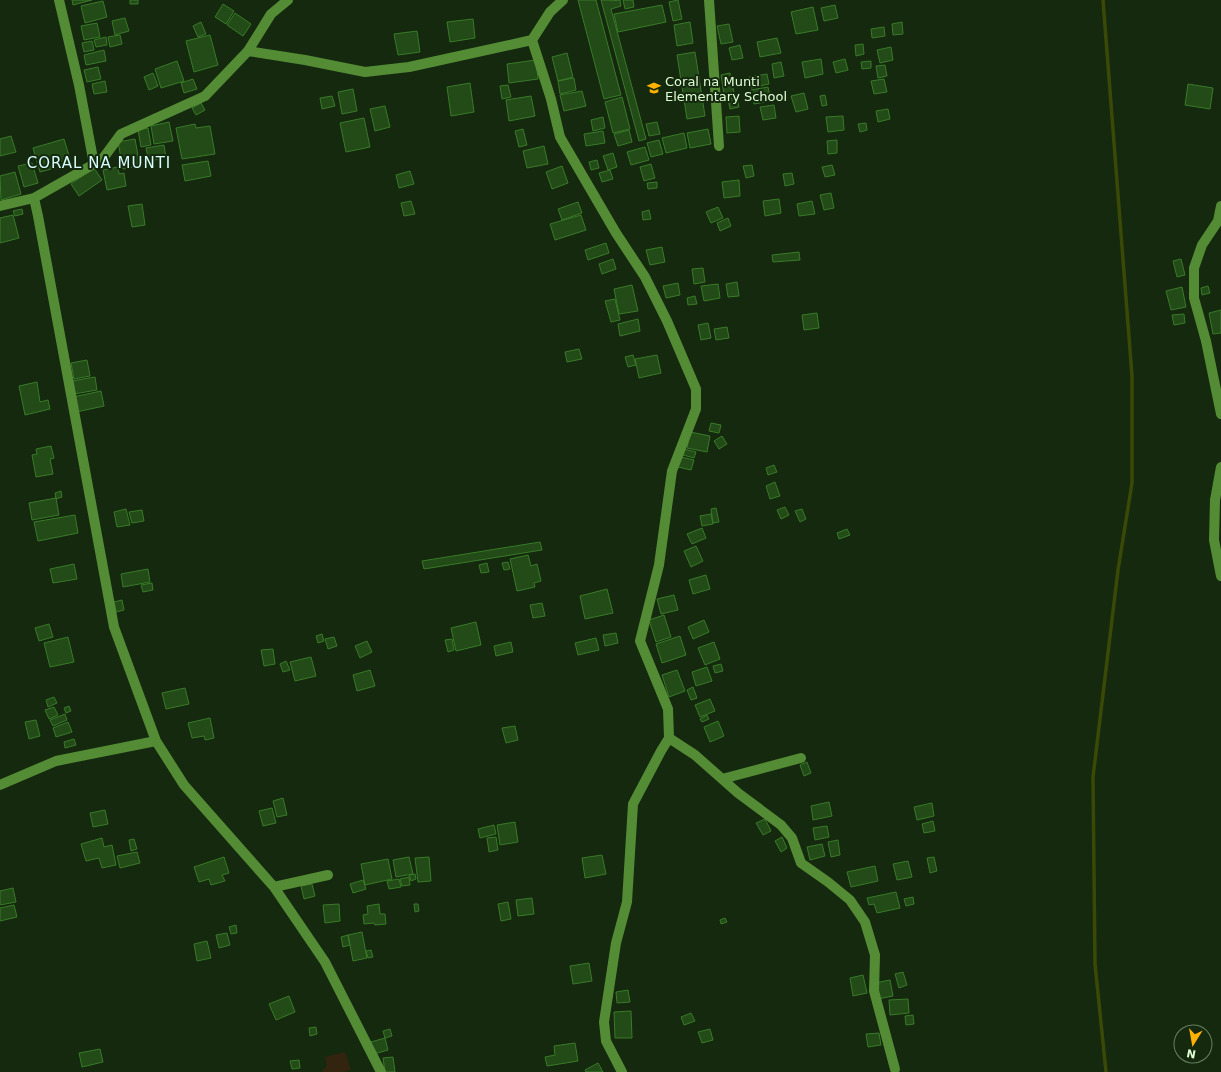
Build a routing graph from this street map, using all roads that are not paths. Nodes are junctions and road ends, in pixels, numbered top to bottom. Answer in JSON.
{"nodes":[{"id":1,"x":59,"y":0,"type":"edge"},
{"id":2,"x":288,"y":0,"type":"edge"},
{"id":3,"x":563,"y":0,"type":"edge"},
{"id":4,"x":709,"y":0,"type":"edge"},
{"id":5,"x":532,"y":40,"type":"junction"},
{"id":6,"x":248,"y":52,"type":"junction"},
{"id":7,"x":719,"y":146,"type":"dead end"},
{"id":8,"x":94,"y":164,"type":"junction"},
{"id":9,"x":34,"y":198,"type":"junction"},
{"id":10,"x":0,"y":206,"type":"edge"},
{"id":11,"x":1221,"y":206,"type":"edge"},
{"id":12,"x":1221,"y":414,"type":"edge"},
{"id":13,"x":1221,"y":467,"type":"edge"},
{"id":14,"x":1221,"y":576,"type":"edge"},
{"id":15,"x":669,"y":738,"type":"junction"},
{"id":16,"x":156,"y":741,"type":"junction"},
{"id":17,"x":801,"y":758,"type":"dead end"},
{"id":18,"x":722,"y":779,"type":"junction"},
{"id":19,"x":0,"y":784,"type":"edge"},
{"id":20,"x":328,"y":874,"type":"dead end"},
{"id":21,"x":274,"y":887,"type":"junction"},
{"id":22,"x":895,"y":1069,"type":"dead end"},
{"id":23,"x":381,"y":1072,"type":"edge"},
{"id":24,"x":622,"y":1072,"type":"edge"}],
"edges":[{"from":1,"to":8,"type":"street"},
{"from":2,"to":6,"type":"street"},
{"from":3,"to":5,"type":"street"},
{"from":4,"to":7,"type":"street"},
{"from":5,"to":6,"type":"street"},
{"from":5,"to":15,"type":"street"},
{"from":6,"to":8,"type":"street"},
{"from":8,"to":9,"type":"street"},
{"from":9,"to":10,"type":"street"},
{"from":9,"to":16,"type":"street"},
{"from":11,"to":12,"type":"street"},
{"from":13,"to":14,"type":"street"},
{"from":15,"to":18,"type":"street"},
{"from":15,"to":24,"type":"street"},
{"from":16,"to":19,"type":"street"},
{"from":16,"to":21,"type":"street"},
{"from":17,"to":18,"type":"street"},
{"from":18,"to":22,"type":"street"},
{"from":20,"to":21,"type":"street"},
{"from":21,"to":23,"type":"street"}]}
